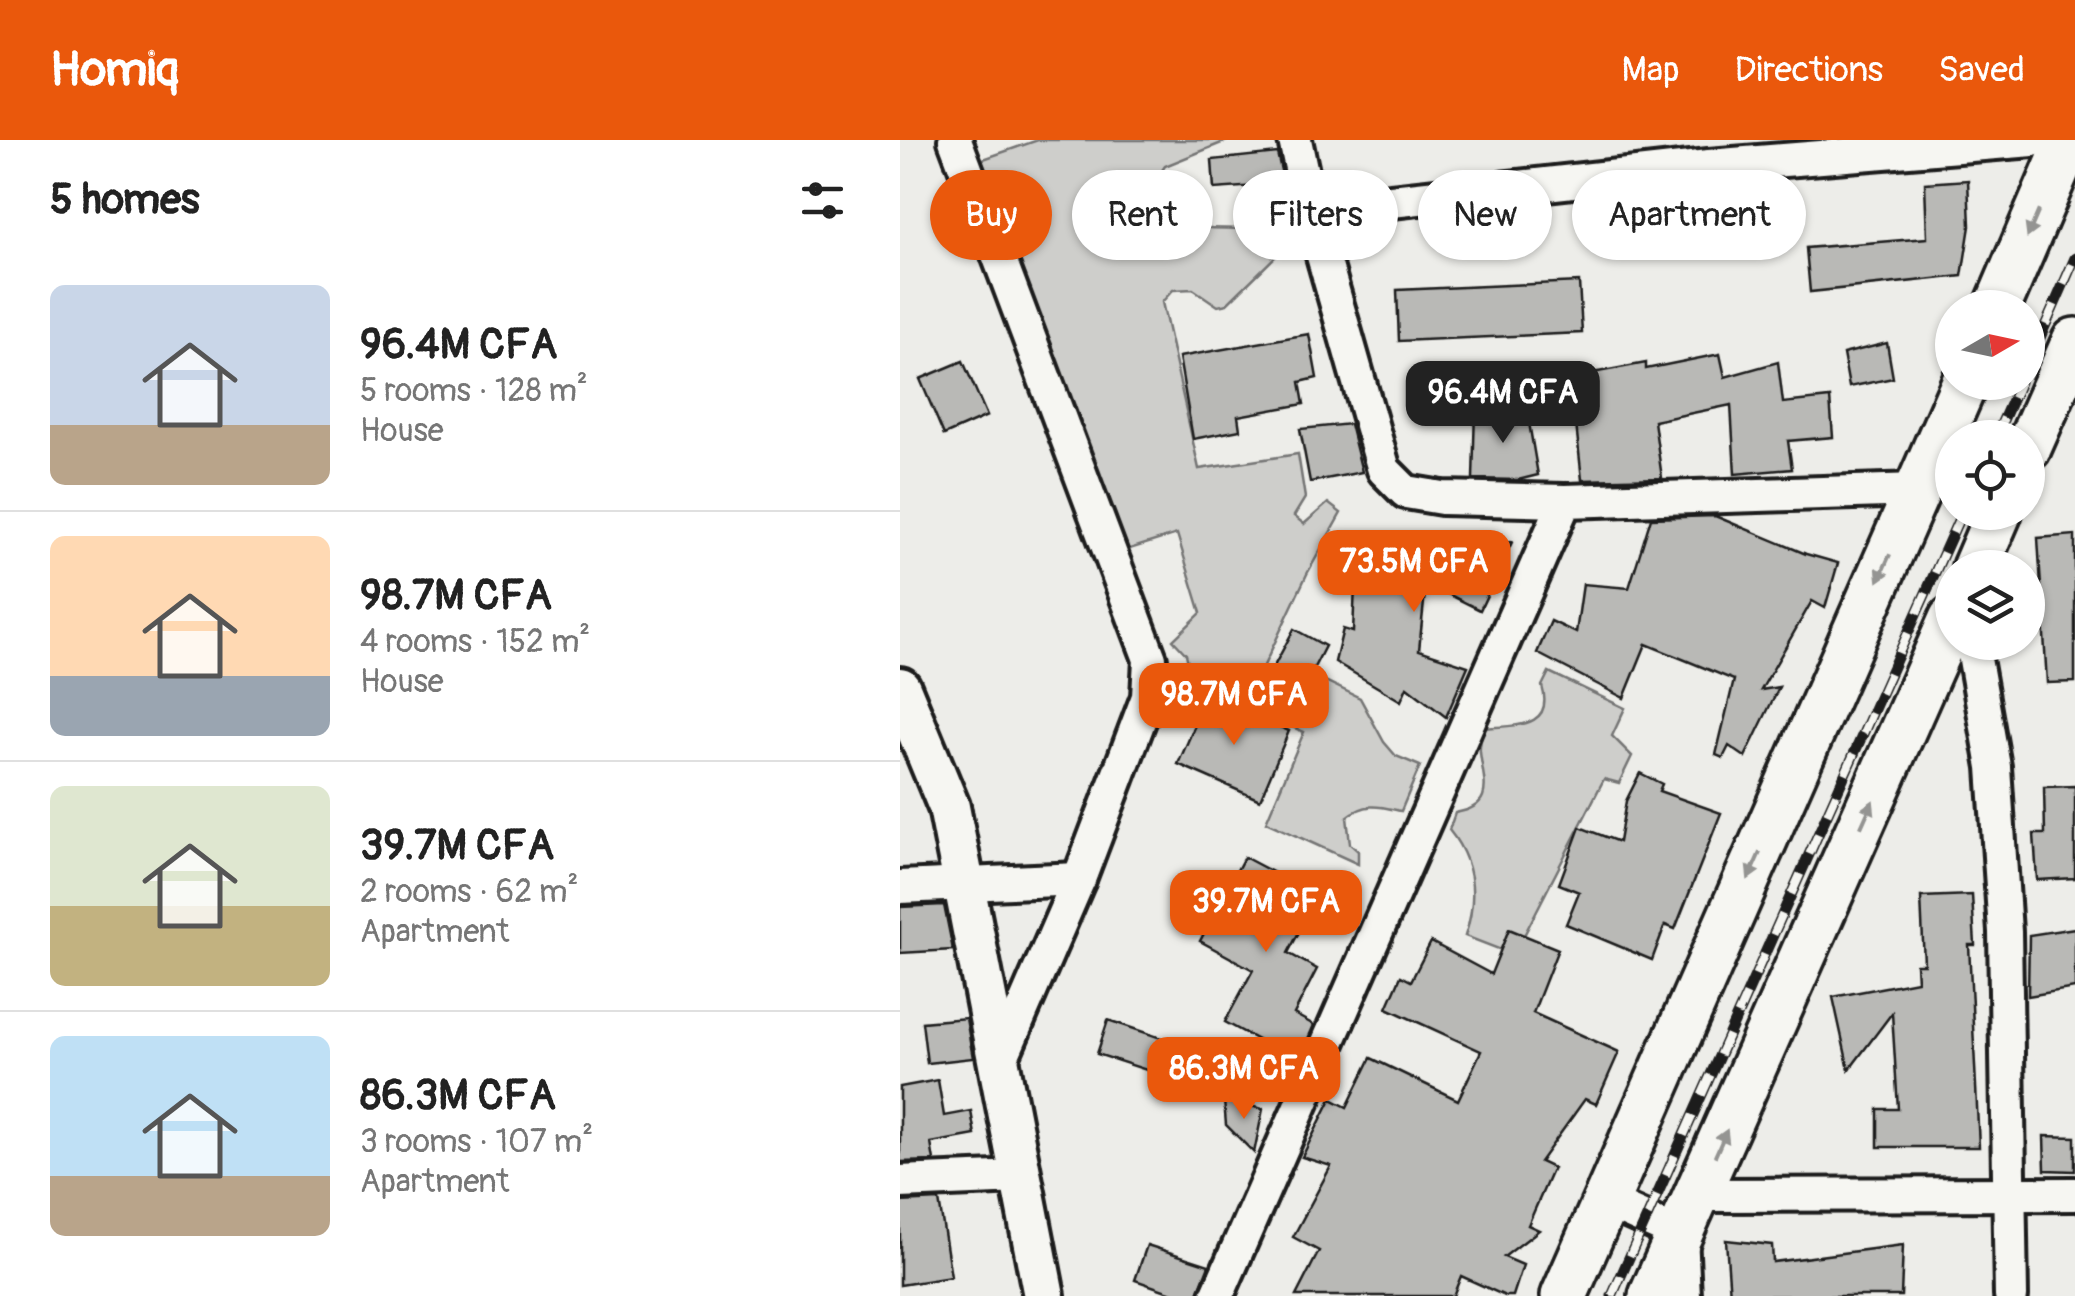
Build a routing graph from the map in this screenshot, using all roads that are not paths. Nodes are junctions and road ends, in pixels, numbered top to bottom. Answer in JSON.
{"nodes":[{"id":1,"x":956,"y":140,"type":"edge"},
{"id":2,"x":1295,"y":140,"type":"edge"},
{"id":3,"x":2033,"y":140,"type":"edge"},
{"id":4,"x":2069,"y":140,"type":"edge"},
{"id":5,"x":1301,"y":170,"type":"edge"},
{"id":6,"x":1398,"y":200,"type":"edge"},
{"id":7,"x":1324,"y":260,"type":"edge"},
{"id":8,"x":2005,"y":290,"type":"edge"},
{"id":9,"x":2075,"y":340,"type":"edge"},
{"id":10,"x":1956,"y":400,"type":"edge"},
{"id":11,"x":2040,"y":420,"type":"edge"},
{"id":12,"x":1918,"y":490,"type":"junction"},
{"id":13,"x":1566,"y":501,"type":"junction"},
{"id":14,"x":1935,"y":658,"type":"edge"},
{"id":15,"x":1975,"y":660,"type":"edge"},
{"id":16,"x":900,"y":688,"type":"edge"},
{"id":17,"x":1080,"y":879,"type":"junction"},
{"id":18,"x":964,"y":884,"type":"junction"},
{"id":19,"x":900,"y":887,"type":"edge"},
{"id":20,"x":999,"y":1064,"type":"junction"},
{"id":21,"x":1021,"y":1177,"type":"junction"},
{"id":22,"x":900,"y":1182,"type":"edge"},
{"id":23,"x":2075,"y":1194,"type":"edge"},
{"id":24,"x":2008,"y":1196,"type":"junction"},
{"id":25,"x":1607,"y":1202,"type":"junction"},
{"id":26,"x":1690,"y":1215,"type":"junction"},
{"id":27,"x":1044,"y":1296,"type":"edge"},
{"id":28,"x":1217,"y":1296,"type":"edge"},
{"id":29,"x":1564,"y":1296,"type":"edge"},
{"id":30,"x":1652,"y":1296,"type":"edge"},
{"id":31,"x":1684,"y":1296,"type":"edge"},
{"id":32,"x":2012,"y":1296,"type":"edge"}],
"edges":[{"from":1,"to":17,"type":"street"},
{"from":2,"to":5,"type":"street"},
{"from":3,"to":6,"type":"street"},
{"from":4,"to":8,"type":"main road","one_way":true},
{"from":7,"to":13,"type":"street"},
{"from":9,"to":11,"type":"main road"},
{"from":10,"to":12,"type":"main road"},
{"from":12,"to":13,"type":"street"},
{"from":12,"to":25,"type":"main road","one_way":true},
{"from":13,"to":28,"type":"street"},
{"from":26,"to":14,"type":"main road","one_way":true},
{"from":15,"to":24,"type":"street"},
{"from":16,"to":18,"type":"street"},
{"from":17,"to":18,"type":"street"},
{"from":17,"to":20,"type":"street"},
{"from":18,"to":19,"type":"street"},
{"from":18,"to":20,"type":"street"},
{"from":20,"to":21,"type":"street"},
{"from":21,"to":22,"type":"street"},
{"from":21,"to":27,"type":"street"},
{"from":23,"to":24,"type":"street"},
{"from":24,"to":26,"type":"street"},
{"from":24,"to":32,"type":"street"},
{"from":25,"to":26,"type":"street"},
{"from":25,"to":29,"type":"main road"},
{"from":26,"to":30,"type":"main road"},
{"from":26,"to":31,"type":"street"}]}
